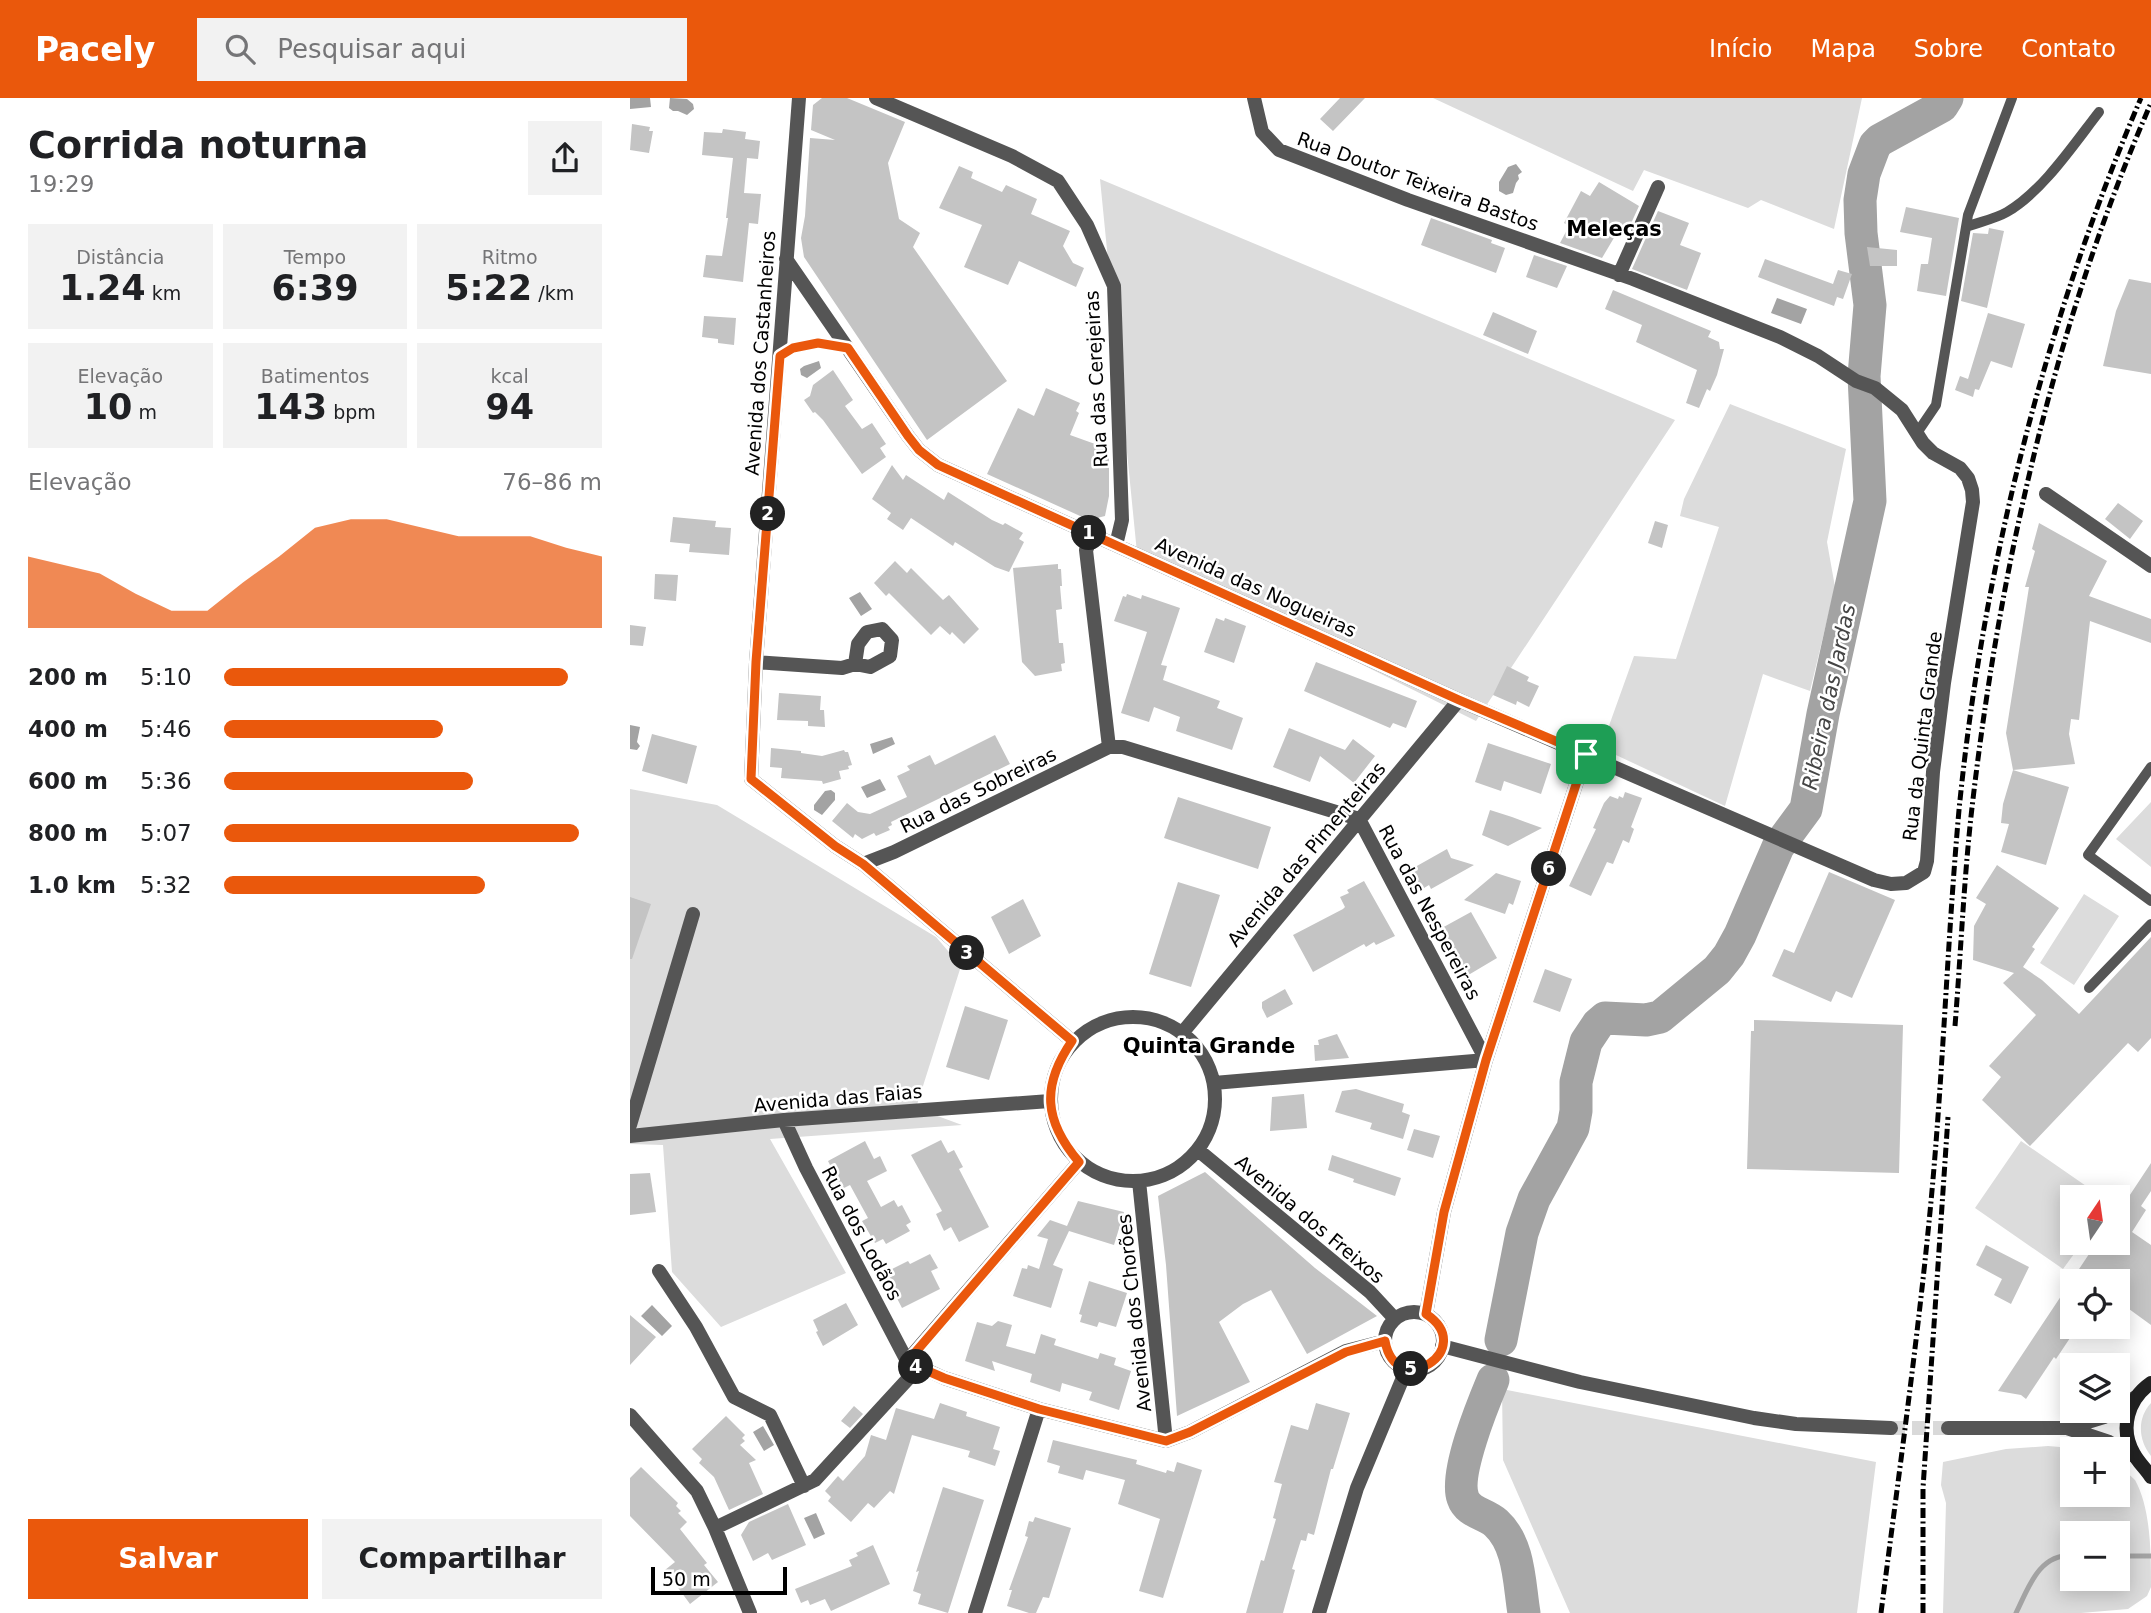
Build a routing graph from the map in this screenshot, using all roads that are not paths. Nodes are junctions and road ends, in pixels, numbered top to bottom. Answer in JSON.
{"nodes":[{"id":1,"x":799,"y":98,"type":"edge"},
{"id":2,"x":876,"y":98,"type":"edge"},
{"id":3,"x":1254,"y":98,"type":"edge"},
{"id":4,"x":2012,"y":98,"type":"edge"},
{"id":5,"x":2099,"y":112,"type":"dead end"},
{"id":6,"x":1658,"y":187,"type":"dead end"},
{"id":7,"x":1966,"y":227,"type":"junction"},
{"id":8,"x":786,"y":259,"type":"junction"},
{"id":9,"x":1619,"y":275,"type":"junction"},
{"id":10,"x":848,"y":348,"type":"junction"},
{"id":11,"x":780,"y":356,"type":"junction"},
{"id":12,"x":1917,"y":433,"type":"junction"},
{"id":13,"x":1960,"y":468,"type":"joint"},
{"id":14,"x":2046,"y":494,"type":"dead end"},
{"id":15,"x":1093,"y":535,"type":"junction"},
{"id":16,"x":1116,"y":545,"type":"junction"},
{"id":17,"x":2151,"y":566,"type":"edge"},
{"id":18,"x":756,"y":662,"type":"junction"},
{"id":19,"x":855,"y":664,"type":"dead end"},
{"id":20,"x":1459,"y":700,"type":"junction"},
{"id":21,"x":1109,"y":747,"type":"junction"},
{"id":22,"x":1586,"y":754,"type":"junction"},
{"id":23,"x":2151,"y":767,"type":"edge"},
{"id":24,"x":1359,"y":819,"type":"junction"},
{"id":25,"x":1794,"y":845,"type":"joint"},
{"id":26,"x":863,"y":864,"type":"junction"},
{"id":27,"x":2151,"y":901,"type":"edge"},
{"id":28,"x":693,"y":915,"type":"dead end"},
{"id":29,"x":2151,"y":924,"type":"edge"},
{"id":30,"x":2089,"y":988,"type":"dead end"},
{"id":31,"x":1183,"y":1032,"type":"junction"},
{"id":32,"x":1072,"y":1041,"type":"junction"},
{"id":33,"x":1486,"y":1060,"type":"junction"},
{"id":34,"x":1214,"y":1083,"type":"junction"},
{"id":35,"x":1050,"y":1101,"type":"junction"},
{"id":36,"x":784,"y":1120,"type":"junction"},
{"id":37,"x":630,"y":1125,"type":"edge"},
{"id":38,"x":630,"y":1136,"type":"edge"},
{"id":39,"x":1198,"y":1150,"type":"junction"},
{"id":40,"x":1079,"y":1162,"type":"junction"},
{"id":41,"x":1139,"y":1181,"type":"junction"},
{"id":42,"x":659,"y":1271,"type":"dead end"},
{"id":43,"x":1426,"y":1314,"type":"junction"},
{"id":44,"x":1395,"y":1319,"type":"junction"},
{"id":45,"x":1385,"y":1341,"type":"junction"},
{"id":46,"x":1442,"y":1346,"type":"junction"},
{"id":47,"x":912,"y":1365,"type":"junction"},
{"id":48,"x":1406,"y":1368,"type":"junction"},
{"id":49,"x":2151,"y":1383,"type":"edge"},
{"id":50,"x":2136,"y":1397,"type":"junction"},
{"id":51,"x":1039,"y":1409,"type":"junction"},
{"id":52,"x":630,"y":1415,"type":"edge"},
{"id":53,"x":1891,"y":1427,"type":"tunnel mouth"},
{"id":54,"x":1948,"y":1427,"type":"tunnel mouth"},
{"id":55,"x":2067,"y":1428,"type":"junction"},
{"id":56,"x":1166,"y":1441,"type":"junction"},
{"id":57,"x":2145,"y":1468,"type":"edge"},
{"id":58,"x":804,"y":1486,"type":"junction"},
{"id":59,"x":715,"y":1528,"type":"junction"},
{"id":60,"x":750,"y":1613,"type":"edge"},
{"id":61,"x":975,"y":1613,"type":"edge"},
{"id":62,"x":1319,"y":1613,"type":"edge"}],
"edges":[{"from":1,"to":8,"type":"street","name":"Avenida dos Castanheiros"},
{"from":2,"to":16,"type":"street","name":"Rua das Cerejeiras"},
{"from":3,"to":9,"type":"street","name":"Rua Doutor Teixeira Bastos"},
{"from":4,"to":7,"type":"lane"},
{"from":5,"to":7,"type":"lane"},
{"from":6,"to":9,"type":"street"},
{"from":7,"to":12,"type":"lane"},
{"from":8,"to":10,"type":"street","name":"Avenida das Nogueiras"},
{"from":8,"to":11,"type":"street","name":"Avenida dos Castanheiros"},
{"from":9,"to":12,"type":"street","name":"Rua Doutor Teixeira Bastos"},
{"from":10,"to":11,"type":"lane"},
{"from":10,"to":15,"type":"street","name":"Avenida das Nogueiras"},
{"from":11,"to":18,"type":"street","name":"Avenida dos Castanheiros"},
{"from":12,"to":13,"type":"street","name":"Rua Doutor Teixeira Bastos"},
{"from":13,"to":25,"type":"street","name":"Rua da Quinta Grande"},
{"from":14,"to":17,"type":"street"},
{"from":15,"to":16,"type":"street","name":"Avenida das Nogueiras"},
{"from":15,"to":21,"type":"street"},
{"from":16,"to":20,"type":"street","name":"Avenida das Nogueiras"},
{"from":18,"to":19,"type":"street"},
{"from":18,"to":26,"type":"street","name":"Avenida dos Castanheiros"},
{"from":20,"to":22,"type":"street","name":"Avenida das Nogueiras"},
{"from":20,"to":24,"type":"street","name":"Avenida das Pimenteiras"},
{"from":21,"to":24,"type":"street"},
{"from":21,"to":26,"type":"street","name":"Rua das Sobreiras"},
{"from":22,"to":25,"type":"street","name":"Avenida das Nogueiras"},
{"from":22,"to":33,"type":"street"},
{"from":23,"to":27,"type":"lane"},
{"from":24,"to":31,"type":"street","name":"Avenida das Pimenteiras"},
{"from":24,"to":33,"type":"street","name":"Rua das Nespereiras"},
{"from":26,"to":32,"type":"street"},
{"from":28,"to":37,"type":"street"},
{"from":29,"to":30,"type":"lane"},
{"from":31,"to":32,"type":"street"},
{"from":31,"to":34,"type":"street"},
{"from":32,"to":35,"type":"street"},
{"from":33,"to":34,"type":"street"},
{"from":33,"to":43,"type":"street"},
{"from":34,"to":39,"type":"street"},
{"from":35,"to":36,"type":"street","name":"Avenida das Faias"},
{"from":35,"to":40,"type":"street"},
{"from":36,"to":38,"type":"street","name":"Avenida das Faias"},
{"from":36,"to":47,"type":"street","name":"Rua dos Lodãos"},
{"from":39,"to":41,"type":"street"},
{"from":39,"to":44,"type":"street","name":"Avenida dos Freixos"},
{"from":40,"to":41,"type":"street"},
{"from":40,"to":47,"type":"street"},
{"from":41,"to":56,"type":"street","name":"Avenida dos Chorões"},
{"from":42,"to":58,"type":"street"},
{"from":43,"to":44,"type":"street"},
{"from":43,"to":46,"type":"street"},
{"from":44,"to":45,"type":"street"},
{"from":45,"to":48,"type":"street"},
{"from":45,"to":56,"type":"street"},
{"from":46,"to":48,"type":"street"},
{"from":46,"to":53,"type":"street"},
{"from":47,"to":51,"type":"street"},
{"from":47,"to":58,"type":"street"},
{"from":48,"to":62,"type":"street"},
{"from":49,"to":50,"type":"main road"},
{"from":50,"to":55,"type":"street"},
{"from":50,"to":57,"type":"main road"},
{"from":51,"to":56,"type":"street"},
{"from":51,"to":61,"type":"street"},
{"from":52,"to":59,"type":"street"},
{"from":54,"to":55,"type":"street"},
{"from":55,"to":57,"type":"street"},
{"from":58,"to":59,"type":"street"},
{"from":59,"to":60,"type":"street"}]}
